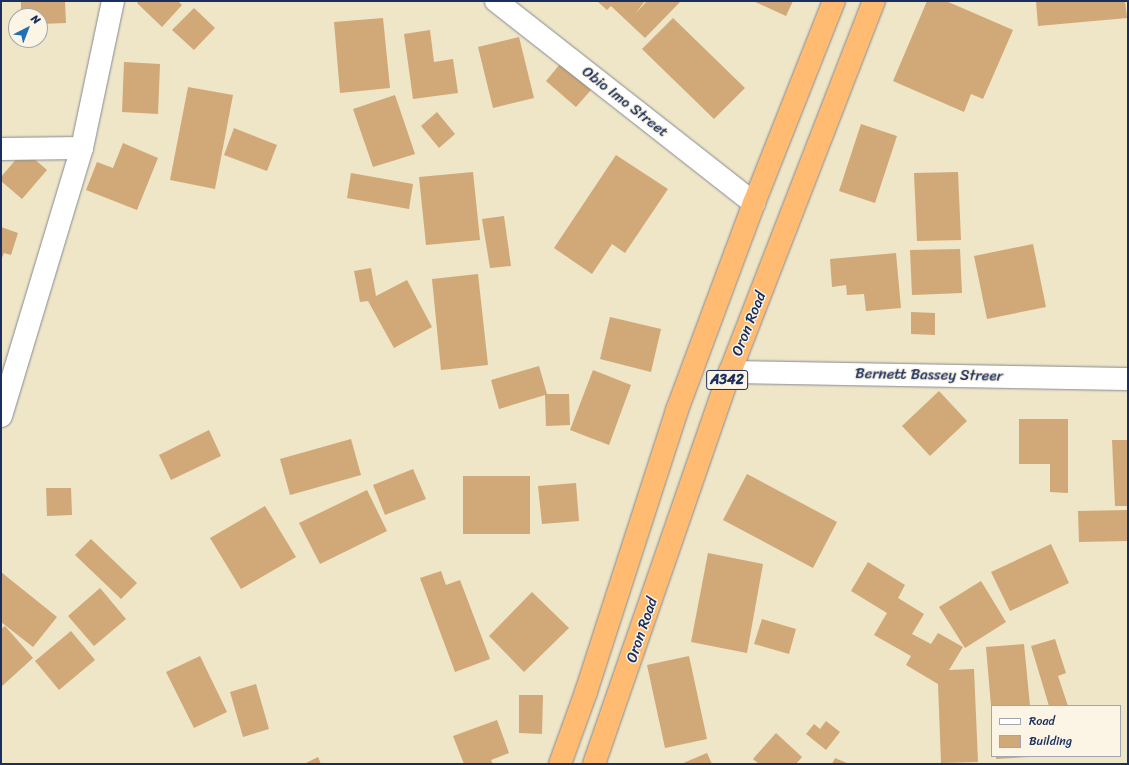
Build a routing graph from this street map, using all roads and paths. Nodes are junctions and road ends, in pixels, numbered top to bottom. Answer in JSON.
{"nodes":[{"id":1,"x":113,"y":1,"type":"edge"},
{"id":2,"x":496,"y":1,"type":"edge"},
{"id":3,"x":834,"y":1,"type":"edge"},
{"id":4,"x":874,"y":1,"type":"edge"},
{"id":5,"x":82,"y":148,"type":"junction"},
{"id":6,"x":1,"y":149,"type":"edge"},
{"id":7,"x":754,"y":203,"type":"junction"},
{"id":8,"x":730,"y":372,"type":"junction"},
{"id":9,"x":1128,"y":379,"type":"edge"},
{"id":10,"x":1,"y":416,"type":"edge"},
{"id":11,"x":560,"y":764,"type":"edge"},
{"id":12,"x":594,"y":764,"type":"edge"}],
"edges":[{"from":1,"to":5,"type":"street"},
{"from":2,"to":7,"type":"street","name":"Obio Imo Street"},
{"from":3,"to":7,"type":"highway","number":"A342"},
{"from":4,"to":8,"type":"highway","name":"Oron Road","number":"A342"},
{"from":5,"to":6,"type":"street"},
{"from":5,"to":10,"type":"street"},
{"from":7,"to":11,"type":"highway","number":"A342"},
{"from":8,"to":9,"type":"street","name":"Bernett Bassey Streer"},
{"from":8,"to":12,"type":"highway","name":"Oron Road","number":"A342"}]}
